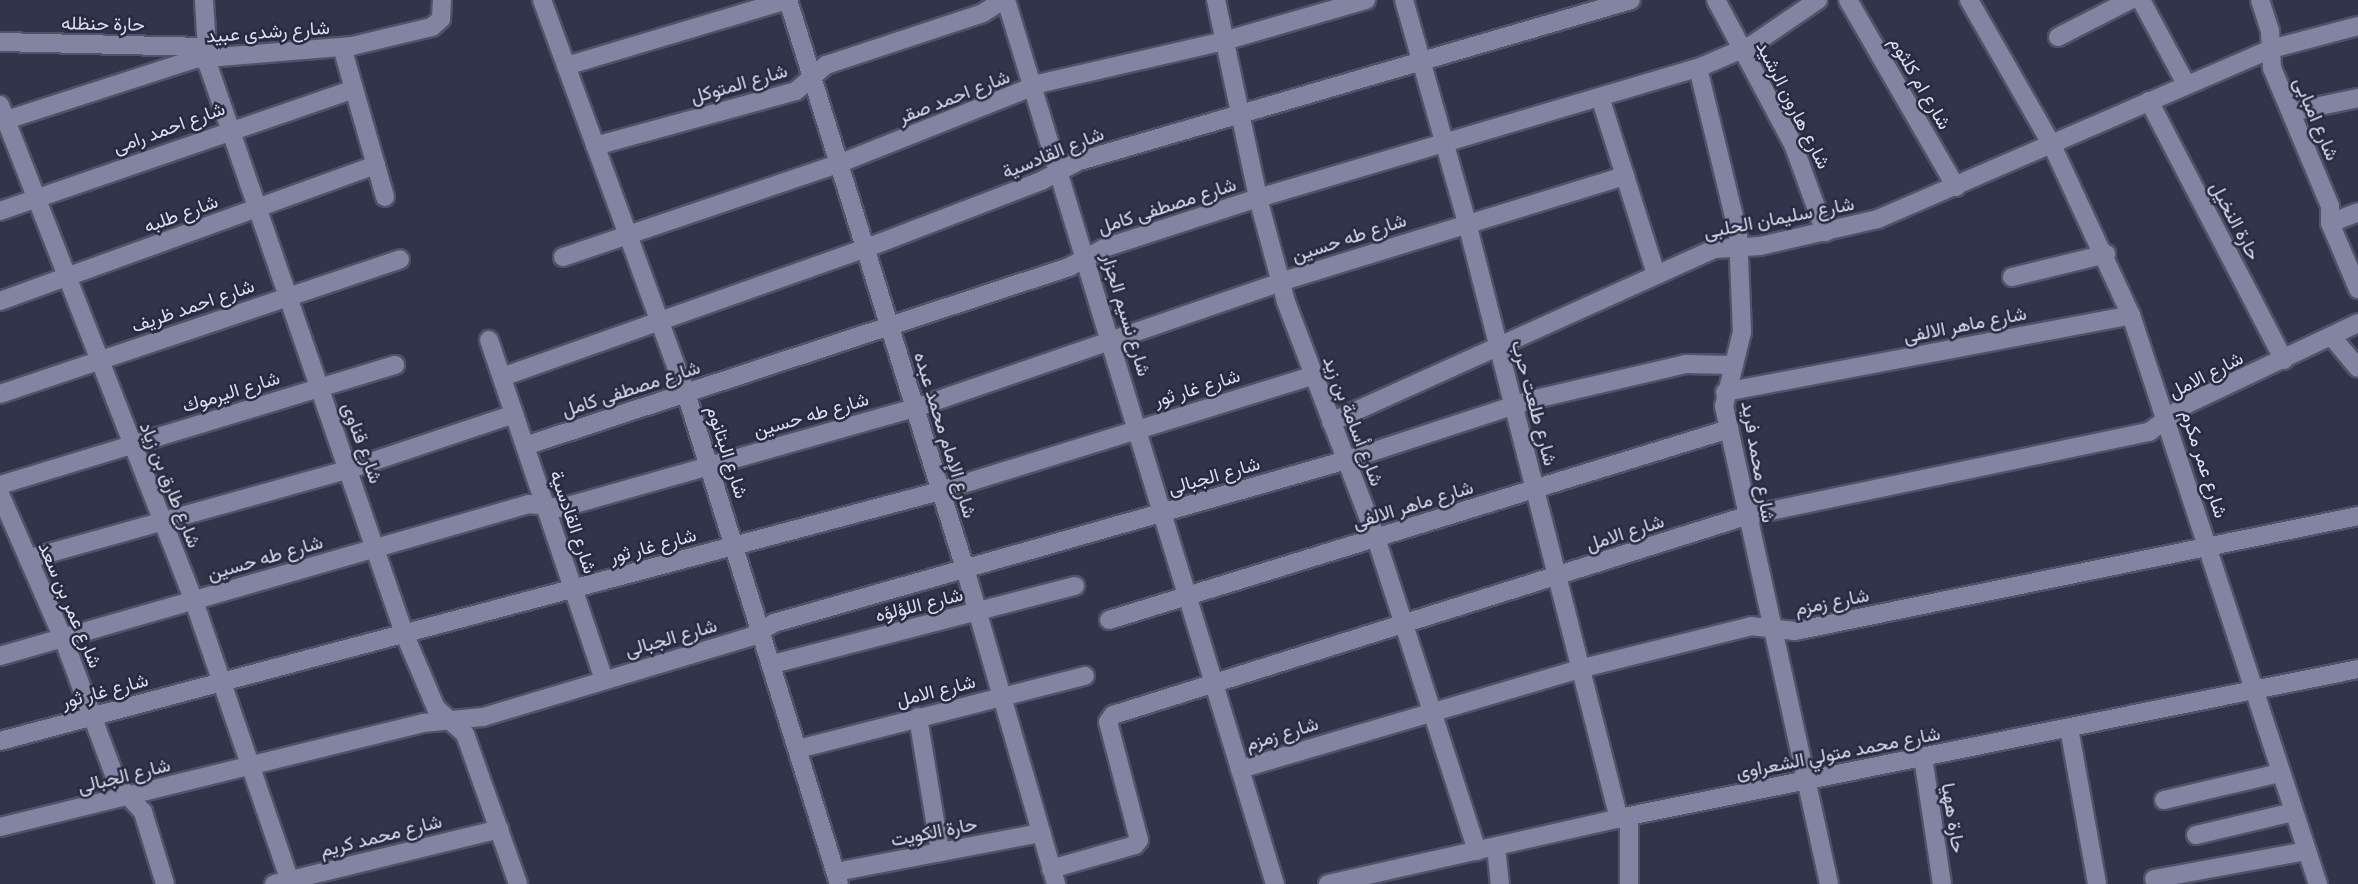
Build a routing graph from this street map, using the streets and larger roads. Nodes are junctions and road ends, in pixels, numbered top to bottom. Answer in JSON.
{"nodes":[{"id":1,"x":204,"y":0,"type":"edge"},
{"id":2,"x":442,"y":0,"type":"edge"},
{"id":3,"x":542,"y":0,"type":"edge"},
{"id":4,"x":788,"y":0,"type":"edge"},
{"id":5,"x":1004,"y":0,"type":"edge"},
{"id":6,"x":1216,"y":0,"type":"edge"},
{"id":7,"x":1366,"y":0,"type":"edge"},
{"id":8,"x":1404,"y":0,"type":"edge"},
{"id":9,"x":1630,"y":0,"type":"edge"},
{"id":10,"x":1716,"y":0,"type":"edge"},
{"id":11,"x":1818,"y":0,"type":"edge"},
{"id":12,"x":1847,"y":0,"type":"edge"},
{"id":13,"x":1969,"y":0,"type":"edge"},
{"id":14,"x":2130,"y":0,"type":"edge"},
{"id":15,"x":2141,"y":0,"type":"edge"},
{"id":16,"x":2260,"y":0,"type":"edge"},
{"id":17,"x":2358,"y":26,"type":"edge"},
{"id":18,"x":2058,"y":37,"type":"dead end"},
{"id":19,"x":1224,"y":41,"type":"junction"},
{"id":20,"x":0,"y":42,"type":"edge"},
{"id":21,"x":342,"y":47,"type":"junction"},
{"id":22,"x":2271,"y":49,"type":"junction"},
{"id":23,"x":1741,"y":50,"type":"junction"},
{"id":24,"x":206,"y":52,"type":"junction"},
{"id":25,"x":1422,"y":63,"type":"junction"},
{"id":26,"x":566,"y":66,"type":"junction"},
{"id":27,"x":1698,"y":68,"type":"junction"},
{"id":28,"x":812,"y":79,"type":"junction"},
{"id":29,"x":2186,"y":84,"type":"junction"},
{"id":30,"x":1033,"y":87,"type":"junction"},
{"id":31,"x":354,"y":89,"type":"junction"},
{"id":32,"x":2358,"y":98,"type":"edge"},
{"id":33,"x":1601,"y":100,"type":"junction"},
{"id":34,"x":2149,"y":101,"type":"junction"},
{"id":35,"x":2291,"y":112,"type":"junction"},
{"id":36,"x":1240,"y":113,"type":"junction"},
{"id":37,"x":2,"y":116,"type":"edge"},
{"id":38,"x":230,"y":128,"type":"junction"},
{"id":39,"x":1444,"y":143,"type":"junction"},
{"id":40,"x":2051,"y":143,"type":"junction"},
{"id":41,"x":595,"y":146,"type":"junction"},
{"id":42,"x":838,"y":164,"type":"junction"},
{"id":43,"x":376,"y":165,"type":"junction"},
{"id":44,"x":1059,"y":170,"type":"junction"},
{"id":45,"x":1625,"y":176,"type":"junction"},
{"id":46,"x":1956,"y":187,"type":"junction"},
{"id":47,"x":385,"y":197,"type":"dead end"},
{"id":48,"x":36,"y":198,"type":"junction"},
{"id":49,"x":1258,"y":198,"type":"junction"},
{"id":50,"x":258,"y":208,"type":"junction"},
{"id":51,"x":0,"y":211,"type":"edge"},
{"id":52,"x":2358,"y":212,"type":"edge"},
{"id":53,"x":1467,"y":223,"type":"junction"},
{"id":54,"x":2330,"y":223,"type":"junction"},
{"id":55,"x":1825,"y":232,"type":"junction"},
{"id":56,"x":628,"y":237,"type":"junction"},
{"id":57,"x":1737,"y":246,"type":"junction"},
{"id":58,"x":864,"y":249,"type":"junction"},
{"id":59,"x":2106,"y":254,"type":"junction"},
{"id":60,"x":563,"y":257,"type":"dead end"},
{"id":61,"x":1087,"y":257,"type":"junction"},
{"id":62,"x":400,"y":259,"type":"dead end"},
{"id":63,"x":1656,"y":274,"type":"junction"},
{"id":64,"x":66,"y":277,"type":"junction"},
{"id":65,"x":2012,"y":277,"type":"dead end"},
{"id":66,"x":1280,"y":282,"type":"junction"},
{"id":67,"x":2358,"y":289,"type":"edge"},
{"id":68,"x":288,"y":296,"type":"junction"},
{"id":69,"x":0,"y":301,"type":"edge"},
{"id":70,"x":2131,"y":315,"type":"junction"},
{"id":71,"x":2358,"y":323,"type":"edge"},
{"id":72,"x":660,"y":325,"type":"junction"},
{"id":73,"x":889,"y":327,"type":"junction"},
{"id":74,"x":2333,"y":337,"type":"junction"},
{"id":75,"x":489,"y":340,"type":"dead end"},
{"id":76,"x":1112,"y":340,"type":"junction"},
{"id":77,"x":1498,"y":348,"type":"junction"},
{"id":78,"x":98,"y":360,"type":"junction"},
{"id":79,"x":2284,"y":360,"type":"junction"},
{"id":80,"x":395,"y":365,"type":"dead end"},
{"id":81,"x":1733,"y":365,"type":"junction"},
{"id":82,"x":2358,"y":368,"type":"edge"},
{"id":83,"x":1312,"y":376,"type":"junction"},
{"id":84,"x":502,"y":377,"type":"junction"},
{"id":85,"x":319,"y":387,"type":"junction"},
{"id":86,"x":1725,"y":392,"type":"junction"},
{"id":87,"x":686,"y":393,"type":"junction"},
{"id":88,"x":0,"y":394,"type":"edge"},
{"id":89,"x":1514,"y":405,"type":"junction"},
{"id":90,"x":915,"y":408,"type":"junction"},
{"id":91,"x":514,"y":414,"type":"junction"},
{"id":92,"x":2168,"y":418,"type":"junction"},
{"id":93,"x":1331,"y":422,"type":"junction"},
{"id":94,"x":1138,"y":427,"type":"junction"},
{"id":95,"x":1729,"y":429,"type":"junction"},
{"id":96,"x":131,"y":445,"type":"junction"},
{"id":97,"x":525,"y":446,"type":"junction"},
{"id":98,"x":1347,"y":460,"type":"junction"},
{"id":99,"x":710,"y":466,"type":"junction"},
{"id":100,"x":350,"y":469,"type":"junction"},
{"id":101,"x":0,"y":485,"type":"edge"},
{"id":102,"x":1535,"y":489,"type":"junction"},
{"id":103,"x":940,"y":491,"type":"junction"},
{"id":104,"x":0,"y":494,"type":"edge"},
{"id":105,"x":546,"y":506,"type":"junction"},
{"id":106,"x":1164,"y":512,"type":"junction"},
{"id":107,"x":1746,"y":516,"type":"junction"},
{"id":108,"x":2358,"y":516,"type":"edge"},
{"id":109,"x":162,"y":522,"type":"junction"},
{"id":110,"x":1376,"y":538,"type":"junction"},
{"id":111,"x":736,"y":546,"type":"junction"},
{"id":112,"x":377,"y":548,"type":"junction"},
{"id":113,"x":2209,"y":548,"type":"junction"},
{"id":114,"x":28,"y":559,"type":"junction"},
{"id":115,"x":966,"y":572,"type":"junction"},
{"id":116,"x":1559,"y":577,"type":"junction"},
{"id":117,"x":1075,"y":586,"type":"dead end"},
{"id":118,"x":574,"y":589,"type":"junction"},
{"id":119,"x":1189,"y":596,"type":"junction"},
{"id":120,"x":194,"y":601,"type":"junction"},
{"id":121,"x":977,"y":612,"type":"junction"},
{"id":122,"x":1109,"y":620,"type":"dead end"},
{"id":123,"x":1405,"y":625,"type":"junction"},
{"id":124,"x":762,"y":630,"type":"junction"},
{"id":125,"x":1773,"y":630,"type":"junction"},
{"id":126,"x":404,"y":633,"type":"junction"},
{"id":127,"x":63,"y":638,"type":"junction"},
{"id":128,"x":0,"y":656,"type":"edge"},
{"id":129,"x":772,"y":664,"type":"junction"},
{"id":130,"x":1583,"y":668,"type":"junction"},
{"id":131,"x":2358,"y":669,"type":"edge"},
{"id":132,"x":1085,"y":676,"type":"dead end"},
{"id":133,"x":222,"y":680,"type":"junction"},
{"id":134,"x":604,"y":680,"type":"junction"},
{"id":135,"x":1214,"y":683,"type":"junction"},
{"id":136,"x":2254,"y":691,"type":"junction"},
{"id":137,"x":1001,"y":696,"type":"junction"},
{"id":138,"x":1433,"y":711,"type":"junction"},
{"id":139,"x":92,"y":716,"type":"junction"},
{"id":140,"x":918,"y":717,"type":"junction"},
{"id":141,"x":453,"y":721,"type":"junction"},
{"id":142,"x":2069,"y":728,"type":"junction"},
{"id":143,"x":0,"y":741,"type":"edge"},
{"id":144,"x":798,"y":749,"type":"junction"},
{"id":145,"x":1923,"y":757,"type":"junction"},
{"id":146,"x":252,"y":766,"type":"junction"},
{"id":147,"x":1240,"y":769,"type":"junction"},
{"id":148,"x":2280,"y":773,"type":"junction"},
{"id":149,"x":1805,"y":781,"type":"junction"},
{"id":150,"x":131,"y":797,"type":"junction"},
{"id":151,"x":2164,"y":800,"type":"dead end"},
{"id":152,"x":2293,"y":812,"type":"junction"},
{"id":153,"x":1624,"y":818,"type":"junction"},
{"id":154,"x":0,"y":827,"type":"edge"},
{"id":155,"x":499,"y":829,"type":"junction"},
{"id":156,"x":1041,"y":833,"type":"junction"},
{"id":157,"x":2196,"y":835,"type":"dead end"},
{"id":158,"x":1496,"y":847,"type":"junction"},
{"id":159,"x":1477,"y":850,"type":"junction"},
{"id":160,"x":2306,"y":851,"type":"junction"},
{"id":161,"x":940,"y":852,"type":"junction"},
{"id":162,"x":1053,"y":876,"type":"edge"},
{"id":163,"x":838,"y":878,"type":"edge"},
{"id":164,"x":2154,"y":879,"type":"dead end"},
{"id":165,"x":285,"y":883,"type":"edge"},
{"id":166,"x":165,"y":884,"type":"edge"},
{"id":167,"x":518,"y":884,"type":"edge"},
{"id":168,"x":1275,"y":884,"type":"edge"},
{"id":169,"x":1328,"y":884,"type":"edge"},
{"id":170,"x":1500,"y":884,"type":"edge"},
{"id":171,"x":1629,"y":884,"type":"edge"},
{"id":172,"x":1829,"y":884,"type":"edge"},
{"id":173,"x":1942,"y":884,"type":"edge"},
{"id":174,"x":2098,"y":884,"type":"edge"},
{"id":175,"x":2318,"y":884,"type":"edge"}],
"edges":[{"from":1,"to":24,"type":"street","name":"شارع قناوى"},
{"from":2,"to":21,"type":"street","name":"شارع رشدى عبيد"},
{"from":3,"to":26,"type":"street","name":"شارع البتانوم"},
{"from":4,"to":26,"type":"street"},
{"from":4,"to":28,"type":"street","name":"شارع الإمام محمد عبده"},
{"from":5,"to":28,"type":"street","name":"شارع المتوكل"},
{"from":5,"to":30,"type":"street","name":"شارع نسيم الجزار"},
{"from":6,"to":19,"type":"street","name":"شارع أسامة بن زيد"},
{"from":7,"to":19,"type":"street","name":"شارع احمد صقر"},
{"from":8,"to":25,"type":"street","name":"شارع طلعت حرب"},
{"from":9,"to":25,"type":"street","name":"شارع القادسية"},
{"from":10,"to":23,"type":"street","name":"شارع هارون الرشيد"},
{"from":11,"to":23,"type":"street","name":"شارع مصطفى كامل"},
{"from":12,"to":46,"type":"street","name":"شارع ام كلثوم"},
{"from":13,"to":40,"type":"street","name":"شارع عمر مكرم"},
{"from":14,"to":18,"type":"street"},
{"from":15,"to":29,"type":"street"},
{"from":16,"to":22,"type":"street","name":"شارع امبابى"},
{"from":17,"to":22,"type":"street","name":"شارع سليمان الحلبى"},
{"from":19,"to":30,"type":"street","name":"شارع احمد صقر"},
{"from":19,"to":36,"type":"street","name":"شارع أسامة بن زيد"},
{"from":20,"to":24,"type":"street","name":"حارة حنظله"},
{"from":21,"to":24,"type":"street","name":"شارع رشدى عبيد"},
{"from":21,"to":31,"type":"street"},
{"from":22,"to":29,"type":"street","name":"شارع سليمان الحلبى"},
{"from":22,"to":35,"type":"street","name":"شارع امبابى"},
{"from":23,"to":27,"type":"street","name":"شارع مصطفى كامل"},
{"from":23,"to":55,"type":"street","name":"شارع هارون الرشيد"},
{"from":24,"to":37,"type":"street","name":"شارع رشدى عبيد"},
{"from":24,"to":38,"type":"street","name":"شارع قناوى"},
{"from":25,"to":36,"type":"street","name":"شارع القادسية"},
{"from":25,"to":39,"type":"street","name":"شارع طلعت حرب"},
{"from":26,"to":41,"type":"street","name":"شارع البتانوم"},
{"from":27,"to":33,"type":"street","name":"شارع مصطفى كامل"},
{"from":27,"to":57,"type":"street","name":"شارع محمد فريد"},
{"from":28,"to":41,"type":"street","name":"شارع المتوكل"},
{"from":28,"to":42,"type":"street","name":"شارع الإمام محمد عبده"},
{"from":29,"to":34,"type":"street","name":"شارع سليمان الحلبى"},
{"from":30,"to":42,"type":"street","name":"شارع احمد صقر"},
{"from":30,"to":44,"type":"street","name":"شارع نسيم الجزار"},
{"from":31,"to":38,"type":"street","name":"شارع احمد رامى"},
{"from":31,"to":43,"type":"street"},
{"from":32,"to":35,"type":"street"},
{"from":33,"to":39,"type":"street","name":"شارع مصطفى كامل"},
{"from":33,"to":45,"type":"street"},
{"from":34,"to":40,"type":"street","name":"شارع سليمان الحلبى"},
{"from":34,"to":79,"type":"street","name":"حارة النخيل"},
{"from":35,"to":54,"type":"street","name":"شارع امبابى"},
{"from":36,"to":44,"type":"street","name":"شارع القادسية"},
{"from":36,"to":49,"type":"street","name":"شارع أسامة بن زيد"},
{"from":37,"to":48,"type":"street","name":"شارع طارق بن زياد"},
{"from":38,"to":48,"type":"street","name":"شارع احمد رامى"},
{"from":38,"to":50,"type":"street","name":"شارع قناوى"},
{"from":39,"to":49,"type":"street","name":"شارع مصطفى كامل"},
{"from":39,"to":53,"type":"street","name":"شارع طلعت حرب"},
{"from":40,"to":46,"type":"street","name":"شارع سليمان الحلبى"},
{"from":40,"to":59,"type":"street","name":"شارع عمر مكرم"},
{"from":41,"to":56,"type":"street","name":"شارع البتانوم"},
{"from":42,"to":56,"type":"street","name":"شارع احمد صقر"},
{"from":42,"to":58,"type":"street","name":"شارع الإمام محمد عبده"},
{"from":43,"to":47,"type":"street"},
{"from":43,"to":50,"type":"street","name":"شارع طلبه"},
{"from":44,"to":58,"type":"street","name":"شارع القادسية"},
{"from":44,"to":61,"type":"street","name":"شارع نسيم الجزار"},
{"from":45,"to":53,"type":"street","name":"شارع طه حسين"},
{"from":45,"to":63,"type":"street"},
{"from":46,"to":55,"type":"street","name":"شارع سليمان الحلبى"},
{"from":48,"to":51,"type":"street","name":"شارع احمد رامى"},
{"from":48,"to":64,"type":"street","name":"شارع طارق بن زياد"},
{"from":49,"to":61,"type":"street","name":"شارع مصطفى كامل"},
{"from":49,"to":66,"type":"street","name":"شارع أسامة بن زيد"},
{"from":50,"to":64,"type":"street","name":"شارع طلبه"},
{"from":50,"to":68,"type":"street","name":"شارع قناوى"},
{"from":52,"to":54,"type":"street"},
{"from":53,"to":66,"type":"street","name":"شارع طه حسين"},
{"from":53,"to":77,"type":"street","name":"شارع طلعت حرب"},
{"from":54,"to":67,"type":"street","name":"شارع امبابى"},
{"from":55,"to":57,"type":"street","name":"شارع سليمان الحلبى"},
{"from":56,"to":60,"type":"street","name":"شارع احمد صقر"},
{"from":56,"to":72,"type":"street","name":"شارع البتانوم"},
{"from":57,"to":63,"type":"street","name":"شارع سليمان الحلبى"},
{"from":57,"to":81,"type":"street","name":"شارع محمد فريد"},
{"from":58,"to":72,"type":"street","name":"شارع القادسية"},
{"from":58,"to":73,"type":"street","name":"شارع الإمام محمد عبده"},
{"from":59,"to":65,"type":"street"},
{"from":59,"to":70,"type":"street","name":"شارع عمر مكرم"},
{"from":61,"to":73,"type":"street","name":"شارع مصطفى كامل"},
{"from":61,"to":76,"type":"street","name":"شارع نسيم الجزار"},
{"from":62,"to":68,"type":"street","name":"شارع احمد ظريف"},
{"from":63,"to":77,"type":"street","name":"شارع سليمان الحلبى"},
{"from":64,"to":69,"type":"street","name":"شارع طلبه"},
{"from":64,"to":78,"type":"street","name":"شارع طارق بن زياد"},
{"from":66,"to":76,"type":"street","name":"شارع طه حسين"},
{"from":66,"to":83,"type":"street","name":"شارع أسامة بن زيد"},
{"from":68,"to":78,"type":"street","name":"شارع احمد ظريف"},
{"from":68,"to":85,"type":"street","name":"شارع قناوى"},
{"from":70,"to":86,"type":"street","name":"شارع ماهر الالفى"},
{"from":70,"to":92,"type":"street","name":"شارع عمر مكرم"},
{"from":71,"to":74,"type":"street","name":"شارع الامل"},
{"from":72,"to":84,"type":"street","name":"شارع القادسية"},
{"from":72,"to":87,"type":"street","name":"شارع البتانوم"},
{"from":73,"to":87,"type":"street","name":"شارع مصطفى كامل"},
{"from":73,"to":90,"type":"street","name":"شارع الإمام محمد عبده"},
{"from":74,"to":79,"type":"street","name":"شارع الامل"},
{"from":74,"to":82,"type":"street"},
{"from":75,"to":84,"type":"street","name":"شارع القادسية"},
{"from":76,"to":90,"type":"street","name":"شارع طه حسين"},
{"from":76,"to":94,"type":"street","name":"شارع نسيم الجزار"},
{"from":77,"to":89,"type":"street","name":"شارع طلعت حرب"},
{"from":77,"to":93,"type":"street","name":"شارع سليمان الحلبى"},
{"from":78,"to":88,"type":"street","name":"شارع احمد ظريف"},
{"from":78,"to":96,"type":"street","name":"شارع طارق بن زياد"},
{"from":79,"to":92,"type":"street","name":"شارع الامل"},
{"from":80,"to":85,"type":"street","name":"شارع اليرموك"},
{"from":81,"to":86,"type":"street","name":"شارع محمد فريد"},
{"from":81,"to":89,"type":"street","name":"شارع الجبالى"},
{"from":83,"to":93,"type":"street","name":"شارع أسامة بن زيد"},
{"from":83,"to":94,"type":"street","name":"شارع غار ثور"},
{"from":84,"to":91,"type":"street","name":"شارع القادسية"},
{"from":85,"to":96,"type":"street","name":"شارع اليرموك"},
{"from":85,"to":100,"type":"street","name":"شارع قناوى"},
{"from":86,"to":95,"type":"street","name":"شارع محمد فريد"},
{"from":87,"to":97,"type":"street","name":"شارع مصطفى كامل"},
{"from":87,"to":99,"type":"street","name":"شارع البتانوم"},
{"from":89,"to":98,"type":"street","name":"شارع الجبالى"},
{"from":89,"to":102,"type":"street","name":"شارع طلعت حرب"},
{"from":90,"to":99,"type":"street","name":"شارع طه حسين"},
{"from":90,"to":103,"type":"street","name":"شارع الإمام محمد عبده"},
{"from":91,"to":97,"type":"street","name":"شارع القادسية"},
{"from":91,"to":100,"type":"street"},
{"from":92,"to":107,"type":"street","name":"شارع الامل"},
{"from":92,"to":113,"type":"street","name":"شارع عمر مكرم"},
{"from":93,"to":98,"type":"street","name":"شارع أسامة بن زيد"},
{"from":94,"to":103,"type":"street","name":"شارع غار ثور"},
{"from":94,"to":106,"type":"street","name":"شارع نسيم الجزار"},
{"from":95,"to":102,"type":"street","name":"شارع ماهر الالفى"},
{"from":95,"to":107,"type":"street","name":"شارع محمد فريد"},
{"from":96,"to":101,"type":"street","name":"شارع اليرموك"},
{"from":96,"to":109,"type":"street","name":"شارع طارق بن زياد"},
{"from":97,"to":105,"type":"street","name":"شارع القادسية"},
{"from":98,"to":106,"type":"street","name":"شارع الجبالى"},
{"from":98,"to":110,"type":"street","name":"شارع أسامة بن زيد"},
{"from":99,"to":105,"type":"street","name":"شارع طه حسين"},
{"from":99,"to":111,"type":"street","name":"شارع البتانوم"},
{"from":100,"to":109,"type":"street"},
{"from":100,"to":112,"type":"street","name":"شارع قناوى"},
{"from":102,"to":110,"type":"street","name":"شارع ماهر الالفى"},
{"from":102,"to":116,"type":"street","name":"شارع طلعت حرب"},
{"from":103,"to":111,"type":"street","name":"شارع غار ثور"},
{"from":103,"to":115,"type":"street","name":"شارع الإمام محمد عبده"},
{"from":104,"to":114,"type":"street","name":"شارع عمر بن سعد"},
{"from":105,"to":112,"type":"street","name":"شارع طه حسين"},
{"from":105,"to":118,"type":"street","name":"شارع القادسية"},
{"from":106,"to":115,"type":"street","name":"شارع الجبالى"},
{"from":106,"to":119,"type":"street","name":"شارع نسيم الجزار"},
{"from":107,"to":116,"type":"street","name":"شارع الامل"},
{"from":107,"to":125,"type":"street","name":"شارع محمد فريد"},
{"from":108,"to":113,"type":"street","name":"شارع زمزم"},
{"from":109,"to":114,"type":"street"},
{"from":109,"to":120,"type":"street","name":"شارع طارق بن زياد"},
{"from":110,"to":119,"type":"street","name":"شارع ماهر الالفى"},
{"from":110,"to":123,"type":"street","name":"شارع أسامة بن زيد"},
{"from":111,"to":118,"type":"street","name":"شارع غار ثور"},
{"from":111,"to":124,"type":"street","name":"شارع البتانوم"},
{"from":112,"to":120,"type":"street","name":"شارع طه حسين"},
{"from":112,"to":126,"type":"street","name":"شارع قناوى"},
{"from":113,"to":125,"type":"street","name":"شارع زمزم"},
{"from":113,"to":136,"type":"street","name":"شارع عمر مكرم"},
{"from":114,"to":127,"type":"street","name":"شارع عمر بن سعد"},
{"from":115,"to":121,"type":"street","name":"شارع الإمام محمد عبده"},
{"from":115,"to":124,"type":"street","name":"شارع الجبالى"},
{"from":116,"to":123,"type":"street","name":"شارع الامل"},
{"from":116,"to":130,"type":"street","name":"شارع طلعت حرب"},
{"from":117,"to":121,"type":"street","name":"شارع اللؤلؤه"},
{"from":118,"to":126,"type":"street","name":"شارع غار ثور"},
{"from":118,"to":134,"type":"street","name":"شارع القادسية"},
{"from":119,"to":122,"type":"street","name":"شارع ماهر الالفى"},
{"from":119,"to":135,"type":"street","name":"شارع نسيم الجزار"},
{"from":120,"to":127,"type":"street","name":"شارع طه حسين"},
{"from":120,"to":133,"type":"street","name":"شارع طارق بن زياد"},
{"from":121,"to":129,"type":"street","name":"شارع اللؤلؤه"},
{"from":121,"to":137,"type":"street","name":"شارع الإمام محمد عبده"},
{"from":123,"to":135,"type":"street","name":"شارع الامل"},
{"from":123,"to":138,"type":"street","name":"شارع أسامة بن زيد"},
{"from":124,"to":129,"type":"street","name":"شارع البتانوم"},
{"from":124,"to":134,"type":"street","name":"شارع الجبالى"},
{"from":125,"to":130,"type":"street","name":"شارع زمزم"},
{"from":125,"to":149,"type":"street","name":"شارع محمد فريد"},
{"from":126,"to":133,"type":"street","name":"شارع غار ثور"},
{"from":126,"to":141,"type":"street","name":"شارع قناوى"},
{"from":127,"to":128,"type":"street","name":"شارع طه حسين"},
{"from":127,"to":139,"type":"street","name":"شارع عمر بن سعد"},
{"from":129,"to":144,"type":"street","name":"شارع البتانوم"},
{"from":130,"to":138,"type":"street","name":"شارع زمزم"},
{"from":130,"to":153,"type":"street","name":"شارع طلعت حرب"},
{"from":131,"to":136,"type":"street","name":"شارع محمد متولي الشعراوى"},
{"from":132,"to":137,"type":"street","name":"شارع الامل"},
{"from":133,"to":139,"type":"street","name":"شارع غار ثور"},
{"from":133,"to":146,"type":"street","name":"شارع طارق بن زياد"},
{"from":134,"to":141,"type":"street","name":"شارع الجبالى"},
{"from":135,"to":147,"type":"street","name":"شارع نسيم الجزار"},
{"from":135,"to":162,"type":"street","name":"شارع الامل"},
{"from":136,"to":142,"type":"street","name":"شارع محمد متولي الشعراوى"},
{"from":136,"to":148,"type":"street","name":"شارع عمر مكرم"},
{"from":137,"to":140,"type":"street","name":"شارع الامل"},
{"from":137,"to":156,"type":"street","name":"شارع الإمام محمد عبده"},
{"from":138,"to":147,"type":"street","name":"شارع زمزم"},
{"from":138,"to":159,"type":"street","name":"شارع أسامة بن زيد"},
{"from":139,"to":143,"type":"street","name":"شارع غار ثور"},
{"from":139,"to":150,"type":"street","name":"شارع عمر بن سعد"},
{"from":140,"to":144,"type":"street","name":"شارع الامل"},
{"from":140,"to":161,"type":"street"},
{"from":141,"to":146,"type":"street","name":"شارع الجبالى"},
{"from":141,"to":155,"type":"street","name":"شارع قناوى"},
{"from":142,"to":145,"type":"street","name":"شارع محمد متولي الشعراوى"},
{"from":142,"to":174,"type":"street"},
{"from":144,"to":163,"type":"street","name":"شارع البتانوم"},
{"from":145,"to":149,"type":"street","name":"شارع محمد متولي الشعراوى"},
{"from":145,"to":173,"type":"street","name":"حارة ههيا"},
{"from":146,"to":150,"type":"street","name":"شارع الجبالى"},
{"from":146,"to":165,"type":"street","name":"شارع طارق بن زياد"},
{"from":147,"to":168,"type":"street","name":"شارع نسيم الجزار"},
{"from":148,"to":151,"type":"street"},
{"from":148,"to":152,"type":"street","name":"شارع عمر مكرم"},
{"from":149,"to":153,"type":"street","name":"شارع محمد متولي الشعراوى"},
{"from":149,"to":172,"type":"street","name":"شارع محمد فريد"},
{"from":150,"to":154,"type":"street","name":"شارع الجبالى"},
{"from":150,"to":166,"type":"street","name":"شارع عمر بن سعد"},
{"from":152,"to":157,"type":"street"},
{"from":152,"to":160,"type":"street","name":"شارع عمر مكرم"},
{"from":153,"to":158,"type":"street","name":"شارع محمد متولي الشعراوى"},
{"from":153,"to":171,"type":"street","name":"شارع طلعت حرب"},
{"from":155,"to":165,"type":"street","name":"شارع محمد كريم"},
{"from":155,"to":167,"type":"street","name":"شارع قناوى"},
{"from":156,"to":161,"type":"street","name":"حارة الكويت"},
{"from":156,"to":162,"type":"street","name":"شارع الإمام محمد عبده"},
{"from":158,"to":159,"type":"street","name":"شارع محمد متولي الشعراوى"},
{"from":158,"to":170,"type":"street"},
{"from":159,"to":169,"type":"street","name":"شارع محمد متولي الشعراوى"},
{"from":160,"to":164,"type":"street"},
{"from":160,"to":175,"type":"street","name":"شارع عمر مكرم"},
{"from":161,"to":163,"type":"street","name":"حارة الكويت"}]}
